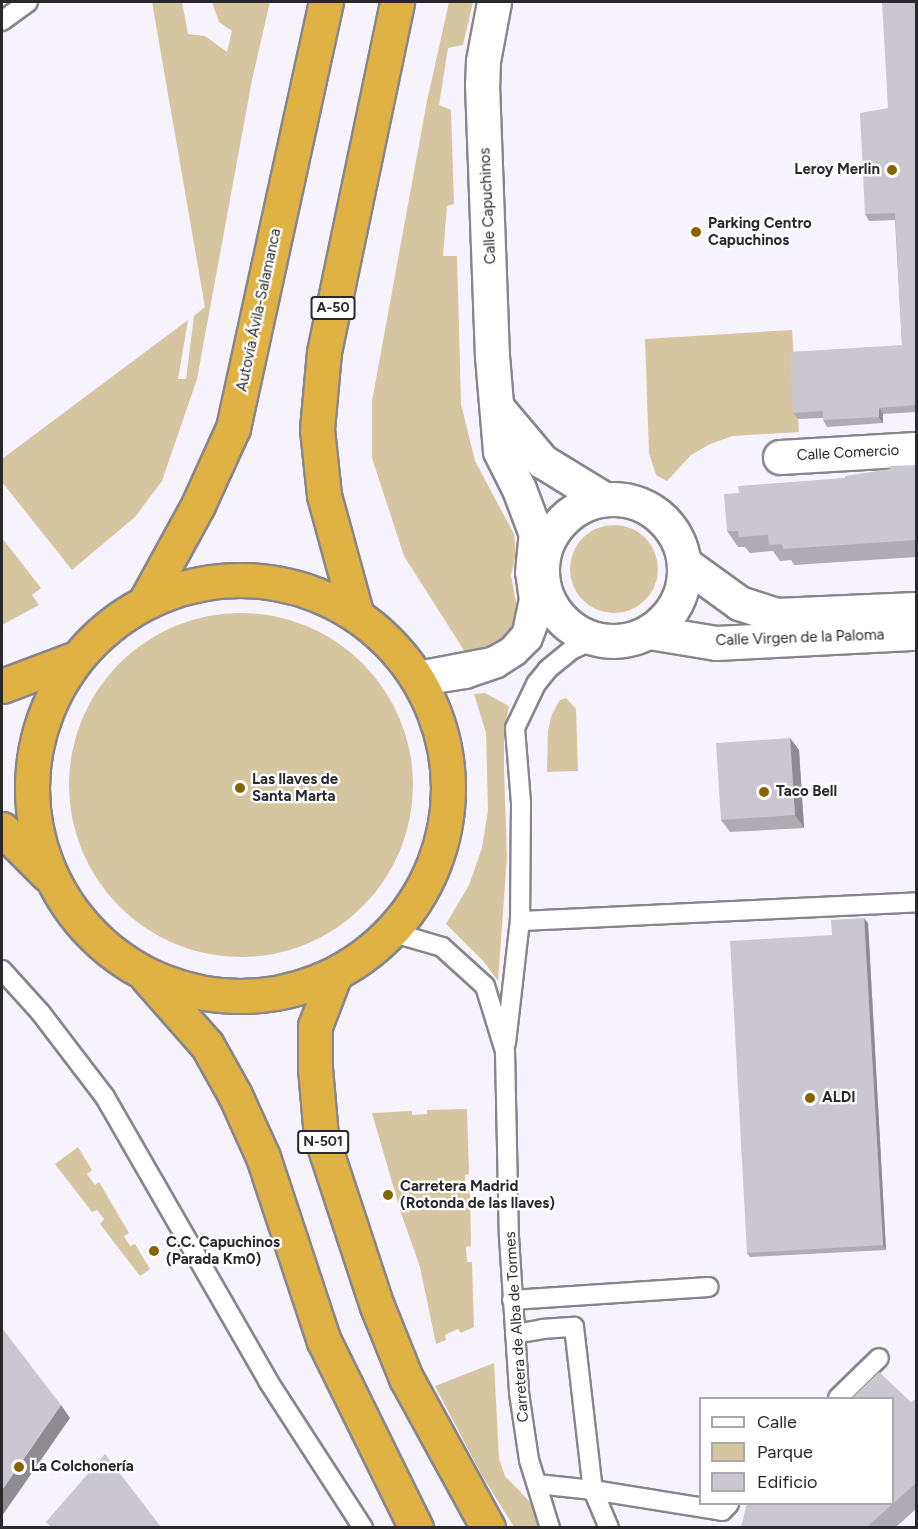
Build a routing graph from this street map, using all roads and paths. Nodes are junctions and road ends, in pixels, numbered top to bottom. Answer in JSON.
{"nodes":[{"id":1,"x":28,"y":2,"type":"edge"},
{"id":2,"x":326,"y":2,"type":"edge"},
{"id":3,"x":397,"y":2,"type":"edge"},
{"id":4,"x":494,"y":2,"type":"edge"},
{"id":5,"x":2,"y":21,"type":"edge"},
{"id":6,"x":499,"y":410,"type":"junction"},
{"id":7,"x":916,"y":448,"type":"edge"},
{"id":8,"x":780,"y":457,"type":"dead end"},
{"id":9,"x":604,"y":499,"type":"junction"},
{"id":10,"x":531,"y":520,"type":"junction"},
{"id":11,"x":543,"y":553,"type":"junction"},
{"id":12,"x":684,"y":563,"type":"junction"},
{"id":13,"x":548,"y":599,"type":"junction"},
{"id":14,"x":145,"y":602,"type":"junction"},
{"id":15,"x":357,"y":616,"type":"junction"},
{"id":16,"x":916,"y":631,"type":"edge"},
{"id":17,"x":649,"y":632,"type":"junction"},
{"id":18,"x":595,"y":639,"type":"junction"},
{"id":19,"x":76,"y":658,"type":"junction"},
{"id":20,"x":416,"y":679,"type":"junction"},
{"id":21,"x":2,"y":686,"type":"edge"},
{"id":22,"x":2,"y":829,"type":"edge"},
{"id":23,"x":54,"y":882,"type":"junction"},
{"id":24,"x":916,"y":902,"type":"edge"},
{"id":25,"x":520,"y":921,"type":"junction"},
{"id":26,"x":391,"y":932,"type":"junction"},
{"id":27,"x":2,"y":970,"type":"edge"},
{"id":28,"x":144,"y":973,"type":"junction"},
{"id":29,"x":335,"y":974,"type":"junction"},
{"id":30,"x":506,"y":1051,"type":"junction"},
{"id":31,"x":709,"y":1287,"type":"dead end"},
{"id":32,"x":512,"y":1300,"type":"junction"},
{"id":33,"x":515,"y":1334,"type":"junction"},
{"id":34,"x":879,"y":1358,"type":"dead end"},
{"id":35,"x":839,"y":1397,"type":"edge"},
{"id":36,"x":537,"y":1484,"type":"junction"},
{"id":37,"x":593,"y":1490,"type":"junction"},
{"id":38,"x":727,"y":1505,"type":"edge"},
{"id":39,"x":363,"y":1527,"type":"edge"},
{"id":40,"x":416,"y":1527,"type":"edge"},
{"id":41,"x":488,"y":1527,"type":"edge"},
{"id":42,"x":550,"y":1527,"type":"edge"},
{"id":43,"x":609,"y":1527,"type":"edge"}],
"edges":[{"from":1,"to":5,"type":"lane"},
{"from":2,"to":14,"type":"highway","name":"Autovía Ávila-Salamanca"},
{"from":3,"to":15,"type":"highway","number":"A-50"},
{"from":4,"to":6,"type":"street","name":"Calle Capuchinos"},
{"from":6,"to":9,"type":"street"},
{"from":6,"to":10,"type":"street","name":"Calle Capuchinos"},
{"from":7,"to":8,"type":"street","name":"Calle Comercio"},
{"from":9,"to":11,"type":"street"},
{"from":9,"to":12,"type":"street"},
{"from":10,"to":11,"type":"street","name":"Calle Capuchinos"},
{"from":10,"to":20,"type":"lane"},
{"from":11,"to":13,"type":"street"},
{"from":12,"to":16,"type":"street","name":"Calle Virgen de la Paloma"},
{"from":12,"to":17,"type":"street"},
{"from":13,"to":18,"type":"street"},
{"from":13,"to":20,"type":"lane"},
{"from":14,"to":15,"type":"highway"},
{"from":14,"to":19,"type":"highway"},
{"from":15,"to":20,"type":"highway"},
{"from":16,"to":17,"type":"street","name":"Calle Virgen de la Paloma"},
{"from":17,"to":18,"type":"street"},
{"from":18,"to":25,"type":"lane"},
{"from":19,"to":21,"type":"highway"},
{"from":19,"to":23,"type":"highway"},
{"from":20,"to":26,"type":"highway"},
{"from":22,"to":23,"type":"highway"},
{"from":23,"to":28,"type":"highway"},
{"from":24,"to":25,"type":"lane"},
{"from":25,"to":30,"type":"lane"},
{"from":26,"to":29,"type":"highway"},
{"from":26,"to":30,"type":"lane","name":"Carretera de Alba de Tormes"},
{"from":27,"to":39,"type":"lane"},
{"from":28,"to":29,"type":"highway"},
{"from":28,"to":40,"type":"highway"},
{"from":29,"to":41,"type":"highway","number":"N-501"},
{"from":30,"to":32,"type":"lane","name":"Carretera de Alba de Tormes"},
{"from":31,"to":32,"type":"lane"},
{"from":32,"to":33,"type":"lane","name":"Carretera de Alba de Tormes"},
{"from":33,"to":36,"type":"lane","name":"Carretera de Alba de Tormes"},
{"from":33,"to":37,"type":"lane"},
{"from":34,"to":35,"type":"lane"},
{"from":36,"to":37,"type":"lane"},
{"from":36,"to":42,"type":"lane","name":"Carretera de Alba de Tormes"},
{"from":37,"to":38,"type":"lane"},
{"from":37,"to":43,"type":"lane"}]}
